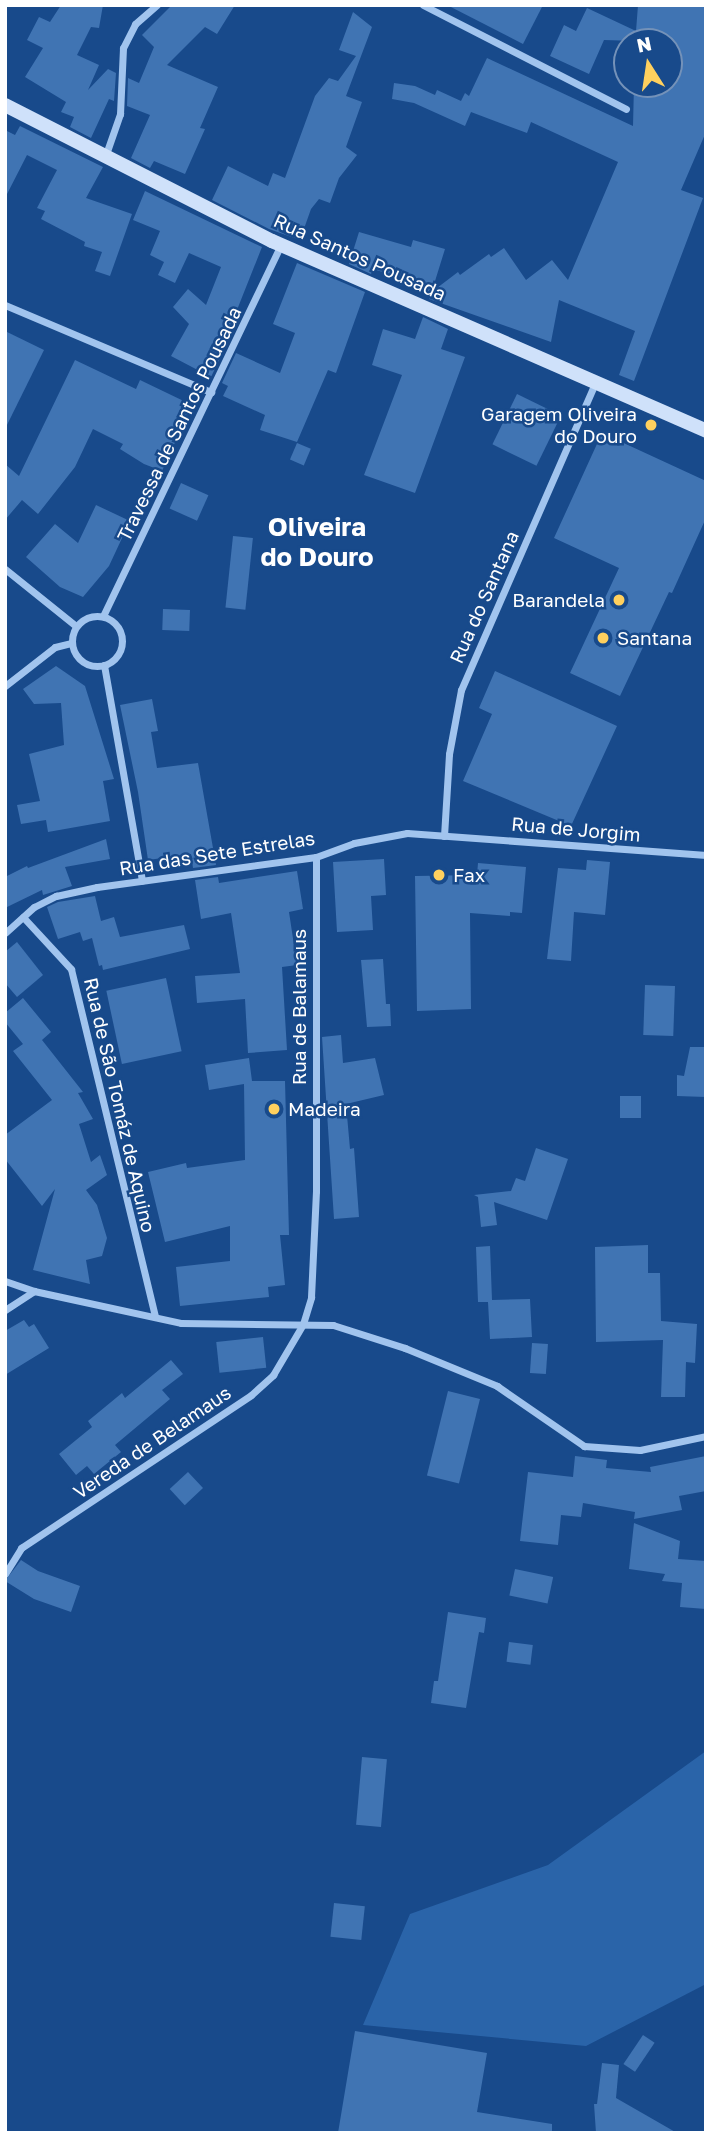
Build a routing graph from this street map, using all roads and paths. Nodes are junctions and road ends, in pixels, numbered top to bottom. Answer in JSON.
{"nodes":[{"id":1,"x":157,"y":5,"type":"edge"},
{"id":2,"x":422,"y":5,"type":"edge"},
{"id":3,"x":5,"y":106,"type":"edge"},
{"id":4,"x":626,"y":109,"type":"dead end"},
{"id":5,"x":105,"y":158,"type":"junction"},
{"id":6,"x":281,"y":245,"type":"junction"},
{"id":7,"x":5,"y":306,"type":"edge"},
{"id":8,"x":595,"y":383,"type":"junction"},
{"id":9,"x":211,"y":392,"type":"junction"},
{"id":10,"x":706,"y":430,"type":"edge"},
{"id":11,"x":5,"y":569,"type":"edge"},
{"id":12,"x":103,"y":616,"type":"junction"},
{"id":13,"x":76,"y":626,"type":"junction"},
{"id":14,"x":71,"y":643,"type":"junction"},
{"id":15,"x":104,"y":665,"type":"junction"},
{"id":16,"x":5,"y":686,"type":"edge"},
{"id":17,"x":444,"y":836,"type":"junction"},
{"id":18,"x":706,"y":855,"type":"edge"},
{"id":19,"x":316,"y":856,"type":"junction"},
{"id":20,"x":142,"y":881,"type":"junction"},
{"id":21,"x":23,"y":918,"type":"junction"},
{"id":22,"x":5,"y":933,"type":"edge"},
{"id":23,"x":5,"y":1281,"type":"edge"},
{"id":24,"x":34,"y":1291,"type":"junction"},
{"id":25,"x":5,"y":1310,"type":"edge"},
{"id":26,"x":155,"y":1317,"type":"junction"},
{"id":27,"x":303,"y":1324,"type":"junction"},
{"id":28,"x":706,"y":1436,"type":"edge"},
{"id":29,"x":5,"y":1574,"type":"edge"}],
"edges":[{"from":1,"to":5,"type":"street"},
{"from":2,"to":4,"type":"street"},
{"from":3,"to":5,"type":"street","name":"Rua Santos Pousada"},
{"from":5,"to":6,"type":"street","name":"Rua Santos Pousada"},
{"from":6,"to":8,"type":"street","name":"Rua Santos Pousada"},
{"from":6,"to":9,"type":"street","name":"Travessa de Santos Pousada"},
{"from":7,"to":9,"type":"street"},
{"from":8,"to":10,"type":"street","name":"Rua Santos Pousada"},
{"from":8,"to":17,"type":"street","name":"Rua do Santana"},
{"from":9,"to":12,"type":"street","name":"Travessa de Santos Pousada"},
{"from":11,"to":13,"type":"street"},
{"from":12,"to":13,"type":"street"},
{"from":12,"to":15,"type":"street"},
{"from":13,"to":14,"type":"street"},
{"from":14,"to":15,"type":"street"},
{"from":14,"to":16,"type":"street"},
{"from":15,"to":20,"type":"street"},
{"from":17,"to":18,"type":"street","name":"Rua de Jorgim"},
{"from":17,"to":19,"type":"street","name":"Rua das Sete Estrelas"},
{"from":19,"to":20,"type":"street","name":"Rua das Sete Estrelas"},
{"from":19,"to":27,"type":"street","name":"Rua de Balamaus"},
{"from":20,"to":21,"type":"street","name":"Rua das Sete Estrelas"},
{"from":21,"to":22,"type":"street","name":"Rua das Sete Estrelas"},
{"from":21,"to":26,"type":"street","name":"Rua de São Tomáz de Aquino"},
{"from":23,"to":24,"type":"street"},
{"from":24,"to":25,"type":"street"},
{"from":24,"to":26,"type":"street"},
{"from":26,"to":27,"type":"street"},
{"from":27,"to":28,"type":"street"},
{"from":27,"to":29,"type":"street","name":"Vereda de Belamaus"}]}
